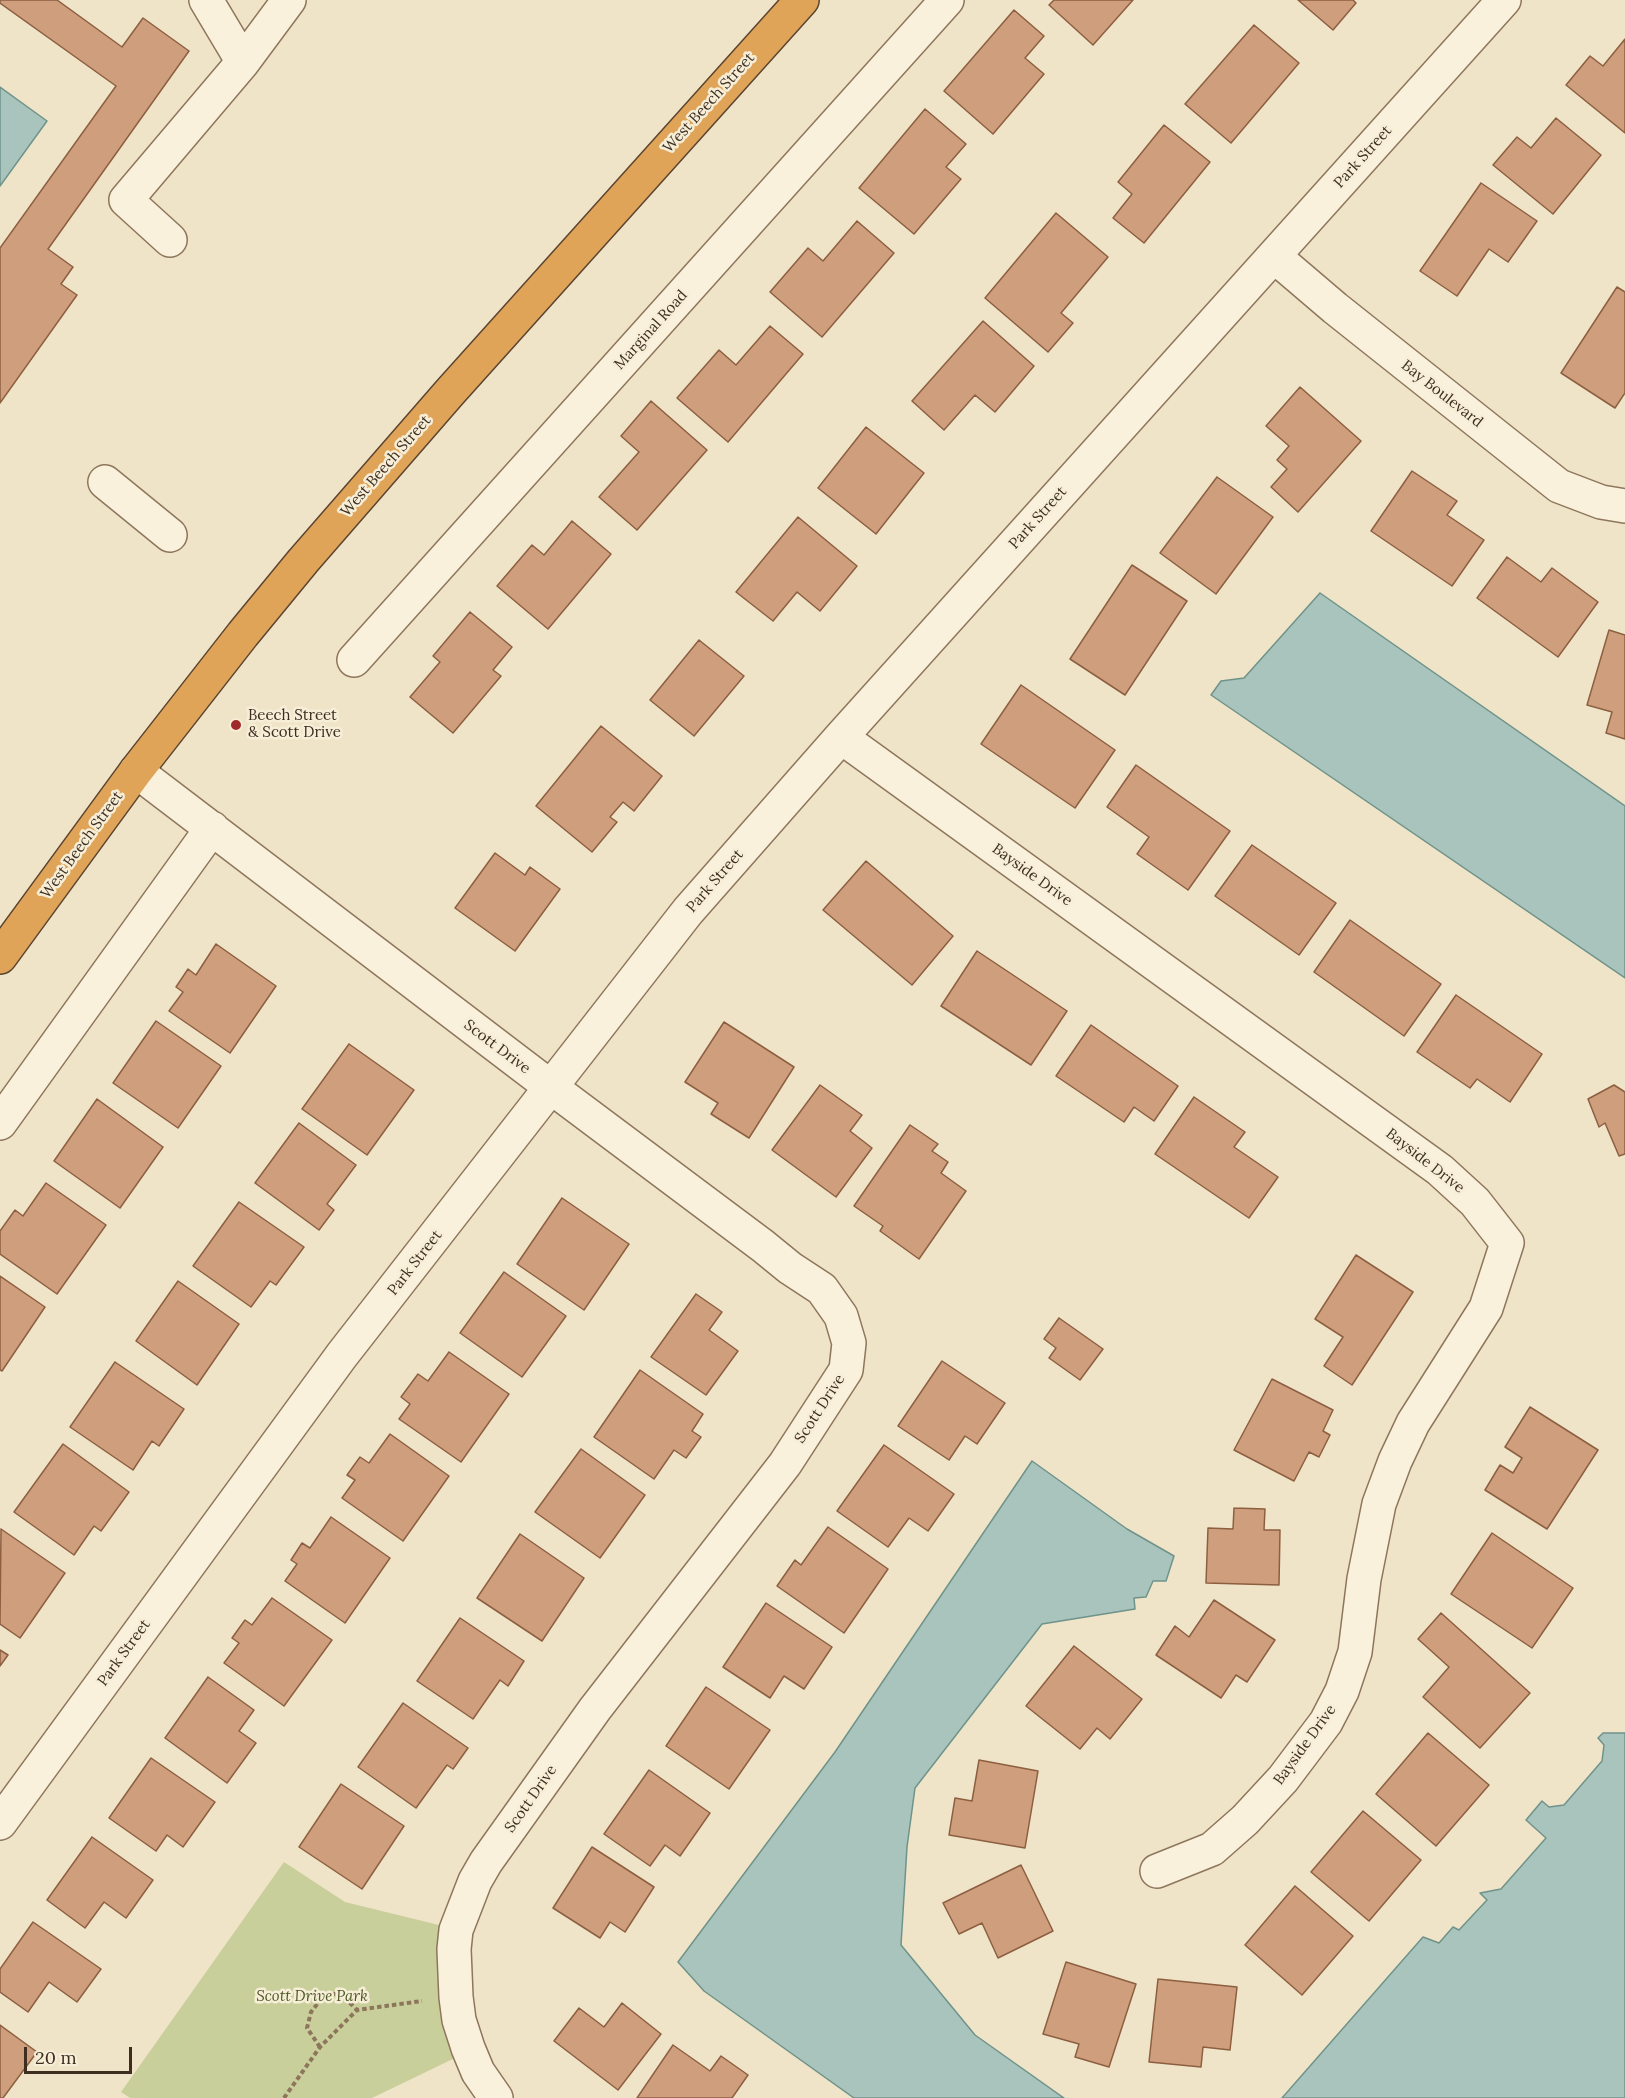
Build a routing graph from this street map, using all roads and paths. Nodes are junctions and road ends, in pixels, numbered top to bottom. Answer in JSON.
{"nodes":[{"id":1,"x":206,"y":0,"type":"edge"},
{"id":2,"x":289,"y":0,"type":"edge"},
{"id":3,"x":802,"y":0,"type":"edge"},
{"id":4,"x":947,"y":0,"type":"edge"},
{"id":5,"x":1504,"y":0,"type":"edge"},
{"id":6,"x":243,"y":62,"type":"junction"},
{"id":7,"x":170,"y":240,"type":"dead end"},
{"id":8,"x":1274,"y":256,"type":"junction"},
{"id":9,"x":105,"y":482,"type":"dead end"},
{"id":10,"x":1625,"y":506,"type":"edge"},
{"id":11,"x":170,"y":535,"type":"dead end"},
{"id":12,"x":354,"y":660,"type":"dead end"},
{"id":13,"x":841,"y":737,"type":"junction"},
{"id":14,"x":136,"y":771,"type":"junction"},
{"id":15,"x":212,"y":828,"type":"junction"},
{"id":16,"x":0,"y":957,"type":"edge"},
{"id":17,"x":552,"y":1088,"type":"junction"},
{"id":18,"x":0,"y":1124,"type":"edge"},
{"id":19,"x":0,"y":1822,"type":"edge"},
{"id":20,"x":1156,"y":1871,"type":"dead end"},
{"id":21,"x":456,"y":1997,"type":"junction"},
{"id":22,"x":357,"y":2010,"type":"junction"},
{"id":23,"x":320,"y":2047,"type":"junction"},
{"id":24,"x":284,"y":2098,"type":"edge"},
{"id":25,"x":496,"y":2098,"type":"edge"}],
"edges":[{"from":1,"to":6,"type":"street"},
{"from":2,"to":6,"type":"street"},
{"from":3,"to":14,"type":"highway","name":"West Beech Street"},
{"from":4,"to":12,"type":"street","name":"Marginal Road"},
{"from":5,"to":8,"type":"street","name":"Park Street"},
{"from":6,"to":7,"type":"street"},
{"from":8,"to":10,"type":"street","name":"Bay Boulevard"},
{"from":8,"to":13,"type":"street","name":"Park Street"},
{"from":9,"to":11,"type":"street"},
{"from":13,"to":17,"type":"street","name":"Park Street"},
{"from":13,"to":20,"type":"street","name":"Bayside Drive"},
{"from":14,"to":15,"type":"street","name":"Scott Drive"},
{"from":14,"to":16,"type":"highway","name":"West Beech Street"},
{"from":15,"to":17,"type":"street","name":"Scott Drive"},
{"from":15,"to":18,"type":"street"},
{"from":17,"to":19,"type":"street","name":"Park Street"},
{"from":17,"to":21,"type":"street","name":"Scott Drive"},
{"from":21,"to":22,"type":"path"},
{"from":21,"to":25,"type":"street","name":"Scott Drive"},
{"from":22,"to":23,"type":"path"},
{"from":22,"to":23,"type":"path"},
{"from":23,"to":24,"type":"path"}]}
